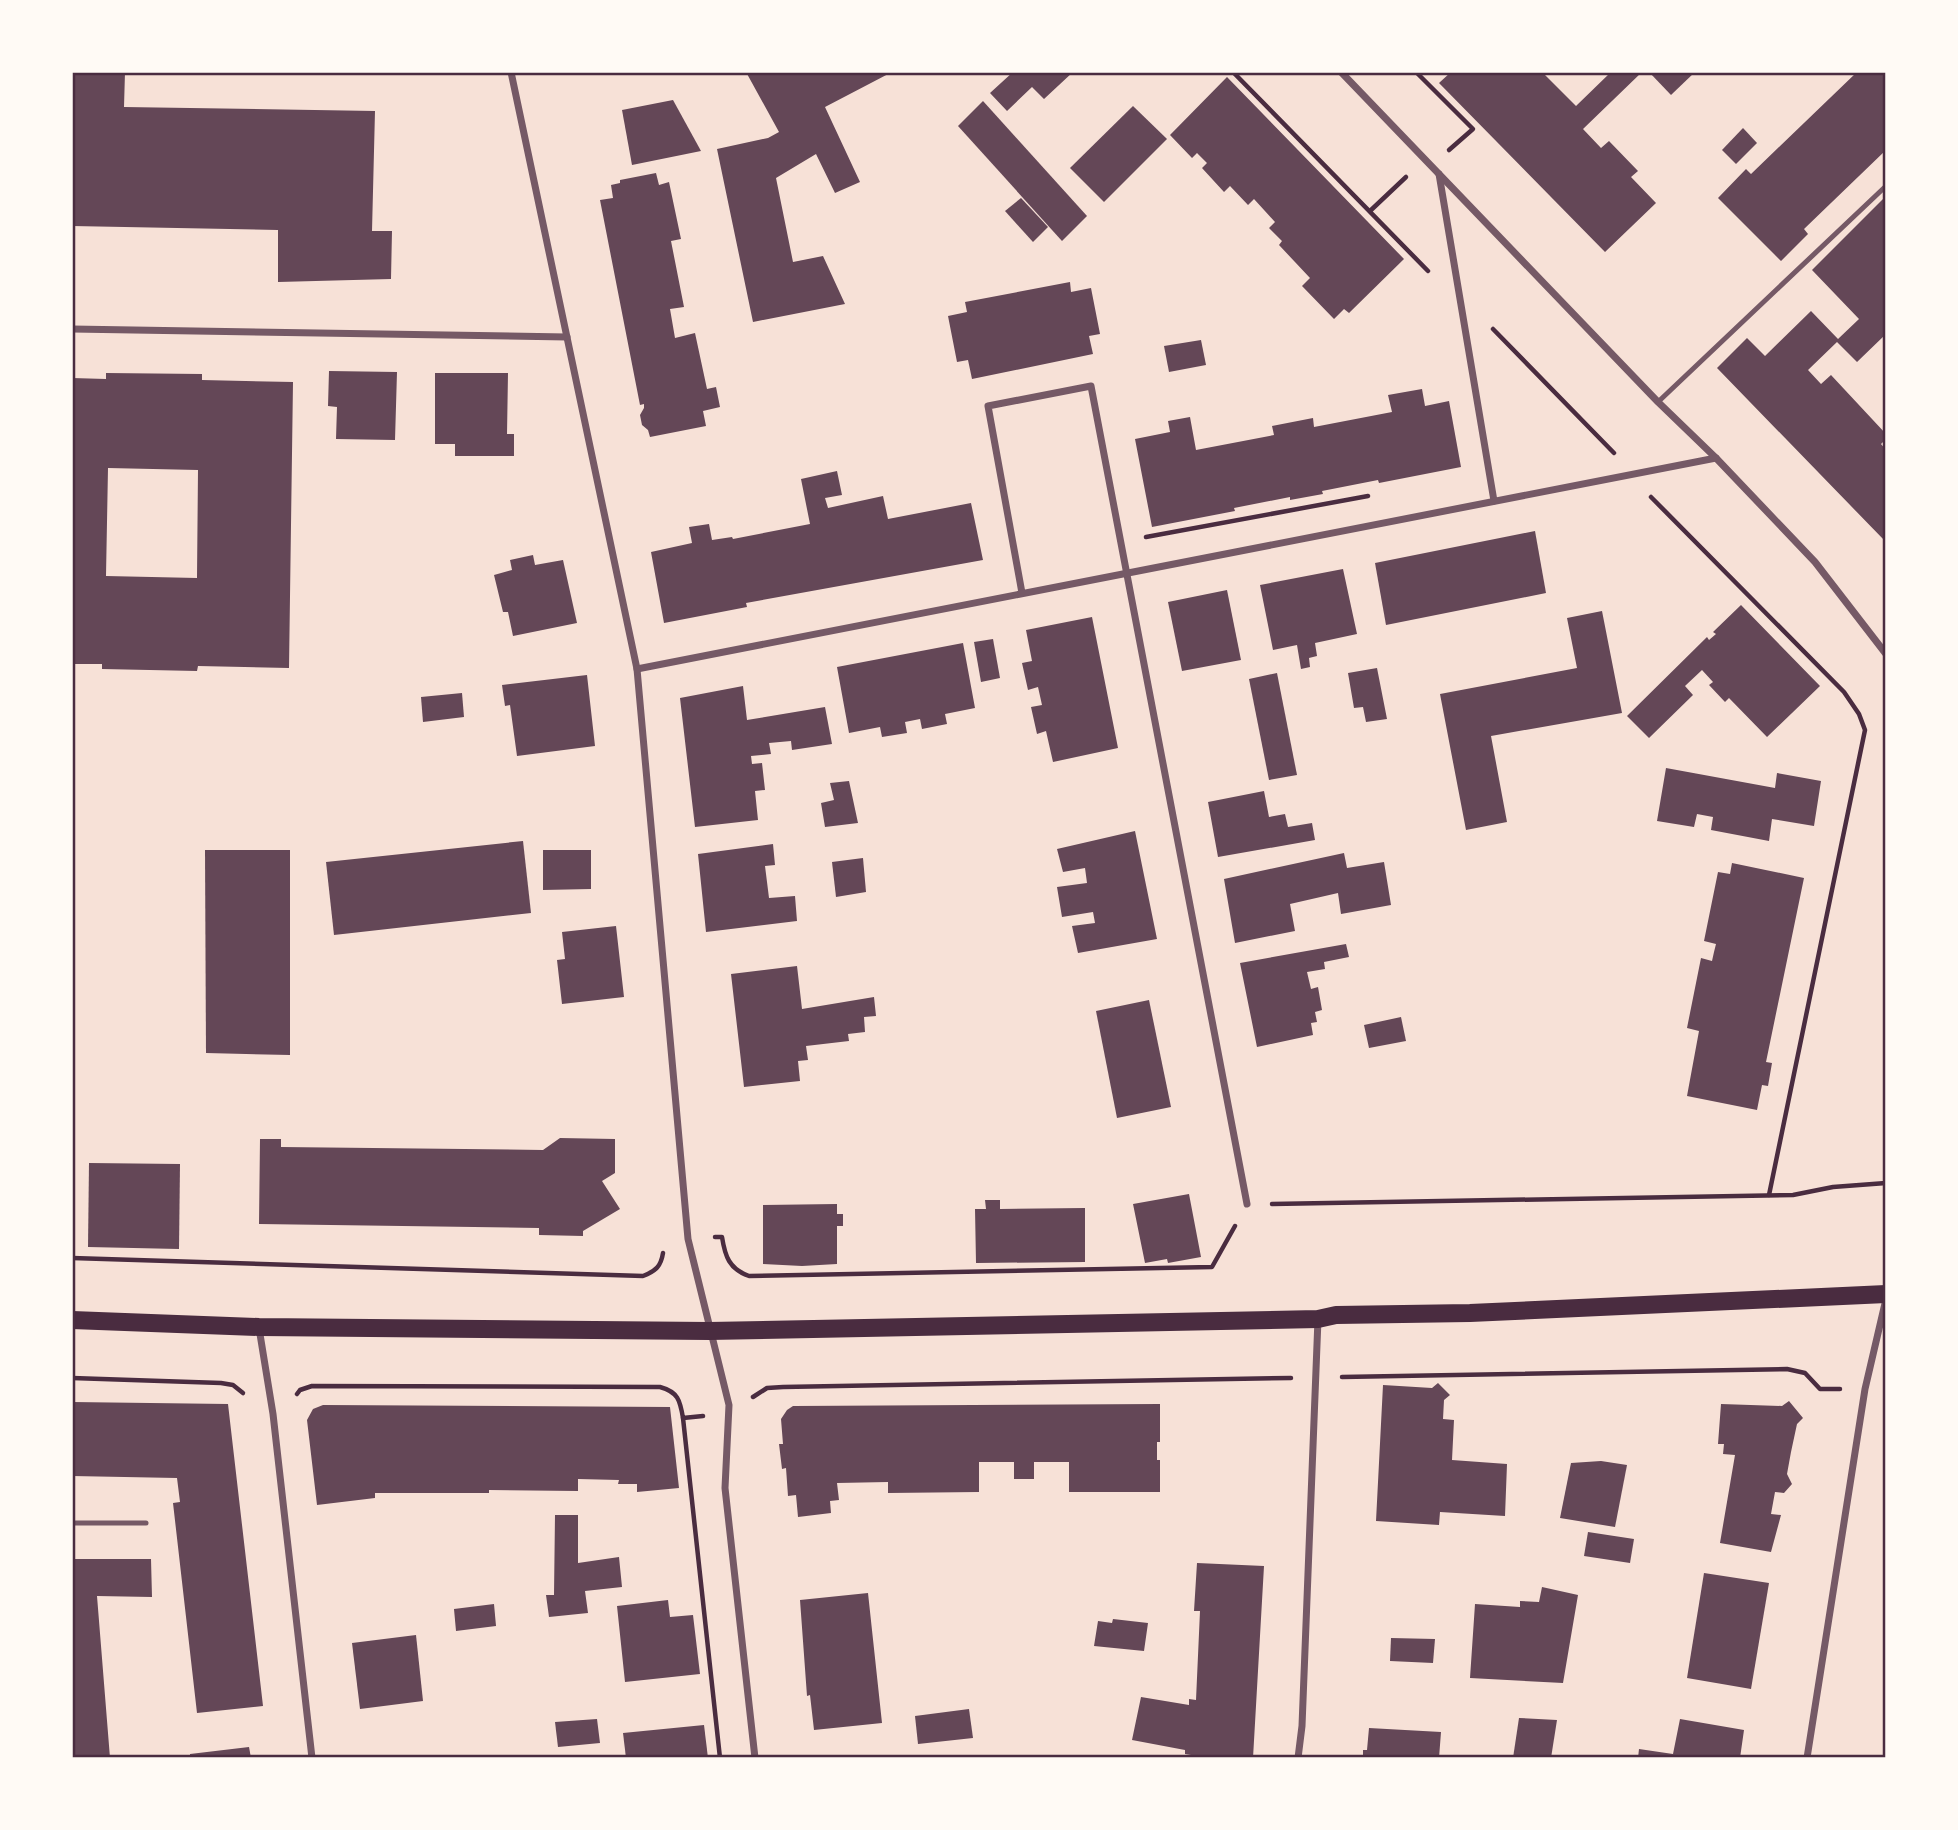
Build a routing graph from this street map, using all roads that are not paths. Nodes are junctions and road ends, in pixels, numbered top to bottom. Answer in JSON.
{"nodes":[{"id":1,"x":511,"y":72,"type":"edge"},
{"id":2,"x":1341,"y":72,"type":"edge"},
{"id":3,"x":1439,"y":173,"type":"junction"},
{"id":4,"x":1886,"y":186,"type":"edge"},
{"id":5,"x":72,"y":329,"type":"edge"},
{"id":6,"x":567,"y":337,"type":"junction"},
{"id":7,"x":1658,"y":402,"type":"junction"},
{"id":8,"x":1716,"y":458,"type":"junction"},
{"id":9,"x":1494,"y":501,"type":"junction"},
{"id":10,"x":1128,"y":572,"type":"junction"},
{"id":11,"x":1023,"y":593,"type":"junction"},
{"id":12,"x":1886,"y":654,"type":"edge"},
{"id":13,"x":637,"y":669,"type":"junction"},
{"id":14,"x":1247,"y":1204,"type":"road end"},
{"id":15,"x":1886,"y":1297,"type":"edge"},
{"id":16,"x":1318,"y":1319,"type":"junction"},
{"id":17,"x":72,"y":1320,"type":"edge"},
{"id":18,"x":259,"y":1327,"type":"junction"},
{"id":19,"x":709,"y":1331,"type":"junction"},
{"id":20,"x":72,"y":1523,"type":"edge"},
{"id":21,"x":146,"y":1523,"type":"dead end"},
{"id":22,"x":312,"y":1758,"type":"edge"},
{"id":23,"x":755,"y":1758,"type":"edge"},
{"id":24,"x":1298,"y":1758,"type":"edge"},
{"id":25,"x":1807,"y":1758,"type":"edge"}],
"edges":[{"from":1,"to":6,"type":"street"},
{"from":2,"to":3,"type":"street"},
{"from":3,"to":7,"type":"street"},
{"from":3,"to":9,"type":"street"},
{"from":4,"to":7,"type":"lane"},
{"from":5,"to":6,"type":"street"},
{"from":6,"to":13,"type":"street"},
{"from":7,"to":8,"type":"street"},
{"from":8,"to":9,"type":"street"},
{"from":8,"to":12,"type":"street"},
{"from":9,"to":10,"type":"street"},
{"from":10,"to":11,"type":"street"},
{"from":10,"to":11,"type":"street"},
{"from":10,"to":14,"type":"street"},
{"from":11,"to":13,"type":"street"},
{"from":13,"to":19,"type":"street"},
{"from":15,"to":16,"type":"main road"},
{"from":15,"to":25,"type":"street"},
{"from":16,"to":19,"type":"main road"},
{"from":16,"to":24,"type":"street"},
{"from":17,"to":18,"type":"main road"},
{"from":18,"to":19,"type":"main road"},
{"from":18,"to":22,"type":"street"},
{"from":19,"to":23,"type":"street"},
{"from":20,"to":21,"type":"lane"}]}
